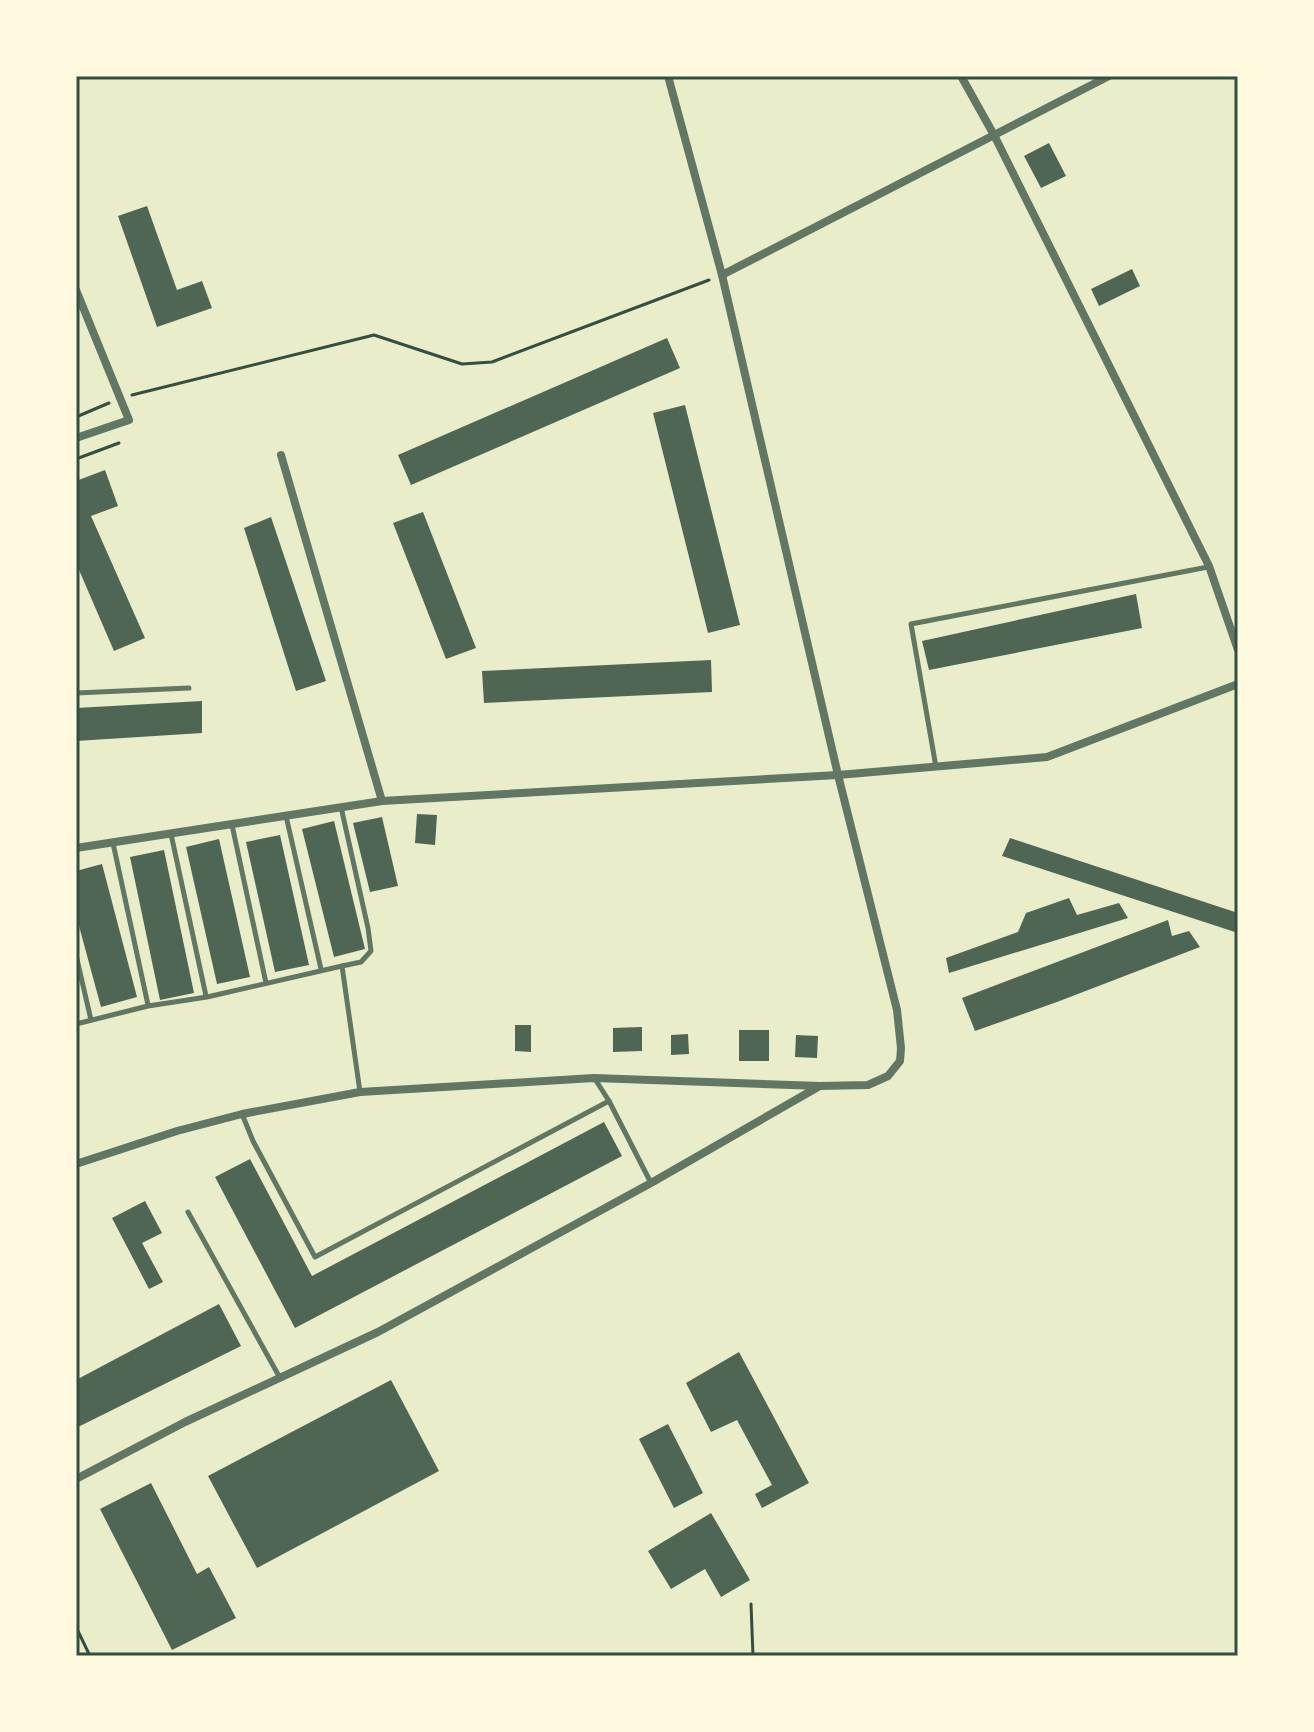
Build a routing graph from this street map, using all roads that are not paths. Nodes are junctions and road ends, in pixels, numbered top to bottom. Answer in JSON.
{"nodes":[{"id":1,"x":668,"y":76,"type":"edge"},
{"id":2,"x":961,"y":76,"type":"edge"},
{"id":3,"x":1109,"y":76,"type":"edge"},
{"id":4,"x":994,"y":135,"type":"junction"},
{"id":5,"x":722,"y":275,"type":"junction"},
{"id":6,"x":76,"y":290,"type":"edge"},
{"id":7,"x":76,"y":438,"type":"edge"},
{"id":8,"x":281,"y":455,"type":"dead end"},
{"id":9,"x":1209,"y":566,"type":"junction"},
{"id":10,"x":1238,"y":650,"type":"edge"},
{"id":11,"x":1238,"y":684,"type":"edge"},
{"id":12,"x":189,"y":688,"type":"dead end"},
{"id":13,"x":76,"y":693,"type":"edge"},
{"id":14,"x":936,"y":767,"type":"junction"},
{"id":15,"x":838,"y":775,"type":"junction"},
{"id":16,"x":382,"y":801,"type":"junction"},
{"id":17,"x":341,"y":807,"type":"junction"},
{"id":18,"x":286,"y":815,"type":"junction"},
{"id":19,"x":232,"y":824,"type":"junction"},
{"id":20,"x":170,"y":833,"type":"junction"},
{"id":21,"x":113,"y":842,"type":"junction"},
{"id":22,"x":76,"y":848,"type":"edge"},
{"id":23,"x":76,"y":955,"type":"edge"},
{"id":24,"x":342,"y":966,"type":"junction"},
{"id":25,"x":321,"y":969,"type":"junction"},
{"id":26,"x":266,"y":983,"type":"junction"},
{"id":27,"x":207,"y":997,"type":"junction"},
{"id":28,"x":148,"y":1006,"type":"junction"},
{"id":29,"x":91,"y":1020,"type":"junction"},
{"id":30,"x":76,"y":1024,"type":"edge"},
{"id":31,"x":594,"y":1078,"type":"junction"},
{"id":32,"x":820,"y":1086,"type":"junction"},
{"id":33,"x":360,"y":1092,"type":"junction"},
{"id":34,"x":609,"y":1101,"type":"junction"},
{"id":35,"x":242,"y":1114,"type":"junction"},
{"id":36,"x":76,"y":1164,"type":"edge"},
{"id":37,"x":651,"y":1183,"type":"junction"},
{"id":38,"x":188,"y":1212,"type":"dead end"},
{"id":39,"x":280,"y":1378,"type":"junction"},
{"id":40,"x":76,"y":1479,"type":"edge"}],
"edges":[{"from":1,"to":5,"type":"street"},
{"from":2,"to":4,"type":"street"},
{"from":3,"to":4,"type":"street"},
{"from":4,"to":5,"type":"street"},
{"from":4,"to":9,"type":"street"},
{"from":5,"to":15,"type":"street"},
{"from":6,"to":7,"type":"street"},
{"from":8,"to":16,"type":"street"},
{"from":9,"to":10,"type":"street"},
{"from":9,"to":14,"type":"lane"},
{"from":11,"to":14,"type":"street"},
{"from":12,"to":13,"type":"lane"},
{"from":14,"to":15,"type":"street"},
{"from":15,"to":16,"type":"street"},
{"from":15,"to":32,"type":"street"},
{"from":16,"to":17,"type":"street"},
{"from":17,"to":18,"type":"street"},
{"from":17,"to":24,"type":"lane"},
{"from":18,"to":19,"type":"street"},
{"from":18,"to":25,"type":"lane"},
{"from":19,"to":20,"type":"street"},
{"from":19,"to":26,"type":"lane"},
{"from":20,"to":21,"type":"street"},
{"from":20,"to":27,"type":"lane"},
{"from":21,"to":22,"type":"street"},
{"from":21,"to":28,"type":"lane"},
{"from":23,"to":29,"type":"lane"},
{"from":24,"to":25,"type":"lane"},
{"from":24,"to":33,"type":"lane"},
{"from":25,"to":26,"type":"lane"},
{"from":26,"to":27,"type":"lane"},
{"from":27,"to":28,"type":"lane"},
{"from":28,"to":29,"type":"lane"},
{"from":29,"to":30,"type":"lane"},
{"from":31,"to":32,"type":"street"},
{"from":31,"to":33,"type":"street"},
{"from":31,"to":34,"type":"lane"},
{"from":32,"to":37,"type":"street"},
{"from":33,"to":35,"type":"street"},
{"from":34,"to":35,"type":"lane"},
{"from":34,"to":37,"type":"lane"},
{"from":35,"to":36,"type":"street"},
{"from":37,"to":39,"type":"street"},
{"from":38,"to":39,"type":"lane"},
{"from":39,"to":40,"type":"street"}]}
